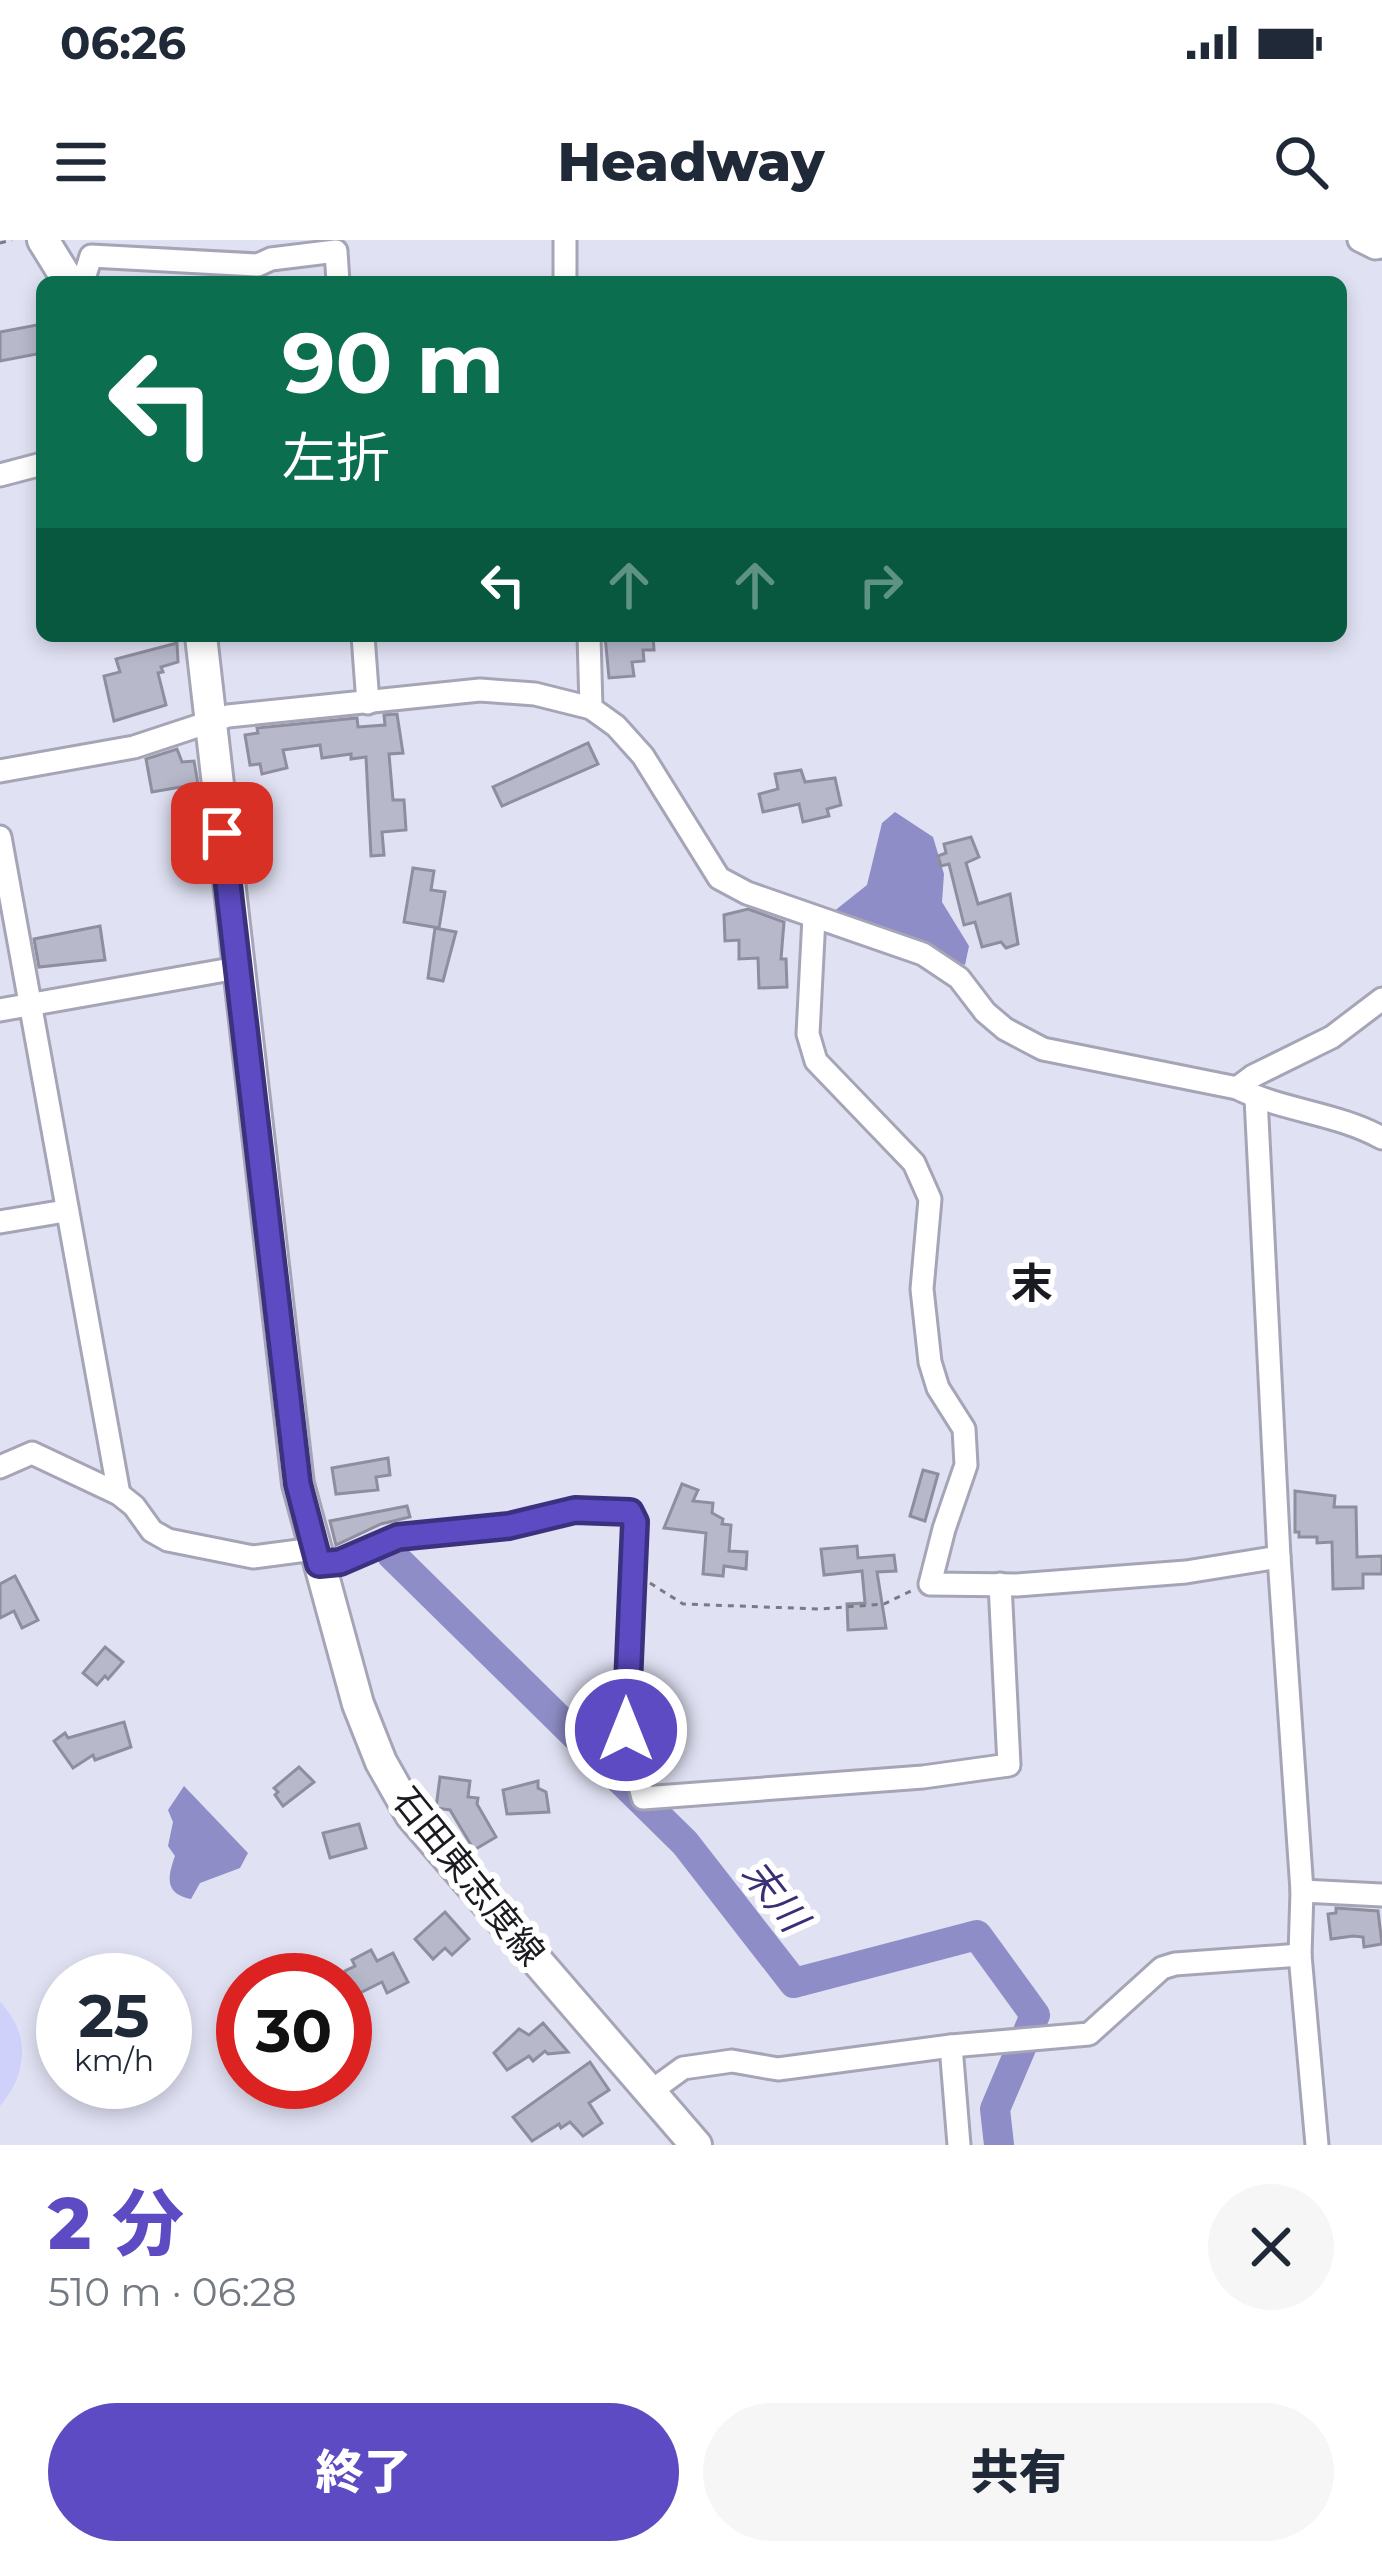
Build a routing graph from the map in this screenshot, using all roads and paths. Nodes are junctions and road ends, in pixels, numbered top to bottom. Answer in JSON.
{"nodes":[{"id":1,"x":12,"y":240,"type":"edge"},
{"id":2,"x":43,"y":240,"type":"edge"},
{"id":3,"x":566,"y":240,"type":"edge"},
{"id":4,"x":1360,"y":240,"type":"edge"},
{"id":5,"x":0,"y":243,"type":"edge"},
{"id":6,"x":1382,"y":247,"type":"edge"},
{"id":7,"x":66,"y":276,"type":"edge"},
{"id":8,"x":85,"y":276,"type":"edge"},
{"id":9,"x":338,"y":276,"type":"edge"},
{"id":10,"x":565,"y":276,"type":"edge"},
{"id":11,"x":36,"y":466,"type":"edge"},
{"id":12,"x":0,"y":475,"type":"edge"},
{"id":13,"x":202,"y":642,"type":"edge"},
{"id":14,"x":363,"y":642,"type":"edge"},
{"id":15,"x":589,"y":642,"type":"edge"},
{"id":16,"x":368,"y":703,"type":"junction"},
{"id":17,"x":591,"y":708,"type":"junction"},
{"id":18,"x":210,"y":721,"type":"junction"},
{"id":19,"x":0,"y":771,"type":"edge"},
{"id":20,"x":0,"y":837,"type":"edge"},
{"id":21,"x":814,"y":917,"type":"junction"},
{"id":22,"x":237,"y":968,"type":"junction"},
{"id":23,"x":1382,"y":999,"type":"edge"},
{"id":24,"x":30,"y":1004,"type":"junction"},
{"id":25,"x":0,"y":1010,"type":"edge"},
{"id":26,"x":1246,"y":1093,"type":"junction"},
{"id":27,"x":1382,"y":1138,"type":"edge"},
{"id":28,"x":65,"y":1211,"type":"junction"},
{"id":29,"x":0,"y":1222,"type":"edge"},
{"id":30,"x":0,"y":1467,"type":"edge"},
{"id":31,"x":119,"y":1494,"type":"junction"},
{"id":32,"x":316,"y":1557,"type":"junction"},
{"id":33,"x":1280,"y":1557,"type":"junction"},
{"id":34,"x":633,"y":1573,"type":"junction"},
{"id":35,"x":930,"y":1584,"type":"junction"},
{"id":36,"x":1000,"y":1584,"type":"junction"},
{"id":37,"x":1302,"y":1891,"type":"junction"},
{"id":38,"x":1382,"y":1895,"type":"edge"},
{"id":39,"x":1300,"y":1954,"type":"junction"},
{"id":40,"x":951,"y":2046,"type":"junction"},
{"id":41,"x":650,"y":2092,"type":"junction"},
{"id":42,"x":696,"y":2145,"type":"edge"},
{"id":43,"x":959,"y":2145,"type":"edge"},
{"id":44,"x":1317,"y":2145,"type":"edge"}],
"edges":[{"from":1,"to":5,"type":"path"},
{"from":2,"to":7,"type":"main road"},
{"from":3,"to":10,"type":"street"},
{"from":4,"to":6,"type":"street"},
{"from":8,"to":9,"type":"street"},
{"from":11,"to":12,"type":"street"},
{"from":13,"to":18,"type":"main road","name":"石田東志度線"},
{"from":14,"to":16,"type":"street"},
{"from":15,"to":17,"type":"street"},
{"from":16,"to":17,"type":"street"},
{"from":16,"to":18,"type":"street"},
{"from":17,"to":21,"type":"street"},
{"from":18,"to":19,"type":"street"},
{"from":18,"to":22,"type":"main road","name":"石田東志度線"},
{"from":20,"to":24,"type":"street"},
{"from":21,"to":26,"type":"street"},
{"from":21,"to":35,"type":"street"},
{"from":22,"to":24,"type":"street"},
{"from":22,"to":32,"type":"main road","name":"石田東志度線"},
{"from":23,"to":26,"type":"street"},
{"from":24,"to":25,"type":"street"},
{"from":24,"to":28,"type":"street"},
{"from":26,"to":27,"type":"street"},
{"from":26,"to":33,"type":"street"},
{"from":28,"to":29,"type":"street"},
{"from":28,"to":31,"type":"street"},
{"from":30,"to":31,"type":"street"},
{"from":31,"to":32,"type":"street"},
{"from":32,"to":34,"type":"street"},
{"from":32,"to":41,"type":"main road","name":"石田東志度線"},
{"from":33,"to":36,"type":"street"},
{"from":33,"to":37,"type":"street"},
{"from":34,"to":35,"type":"path"},
{"from":34,"to":36,"type":"street"},
{"from":35,"to":36,"type":"street"},
{"from":37,"to":38,"type":"street"},
{"from":37,"to":39,"type":"street"},
{"from":39,"to":40,"type":"street"},
{"from":39,"to":44,"type":"street"},
{"from":40,"to":41,"type":"street"},
{"from":40,"to":43,"type":"street"},
{"from":41,"to":42,"type":"main road","name":"石田東志度線"}]}
